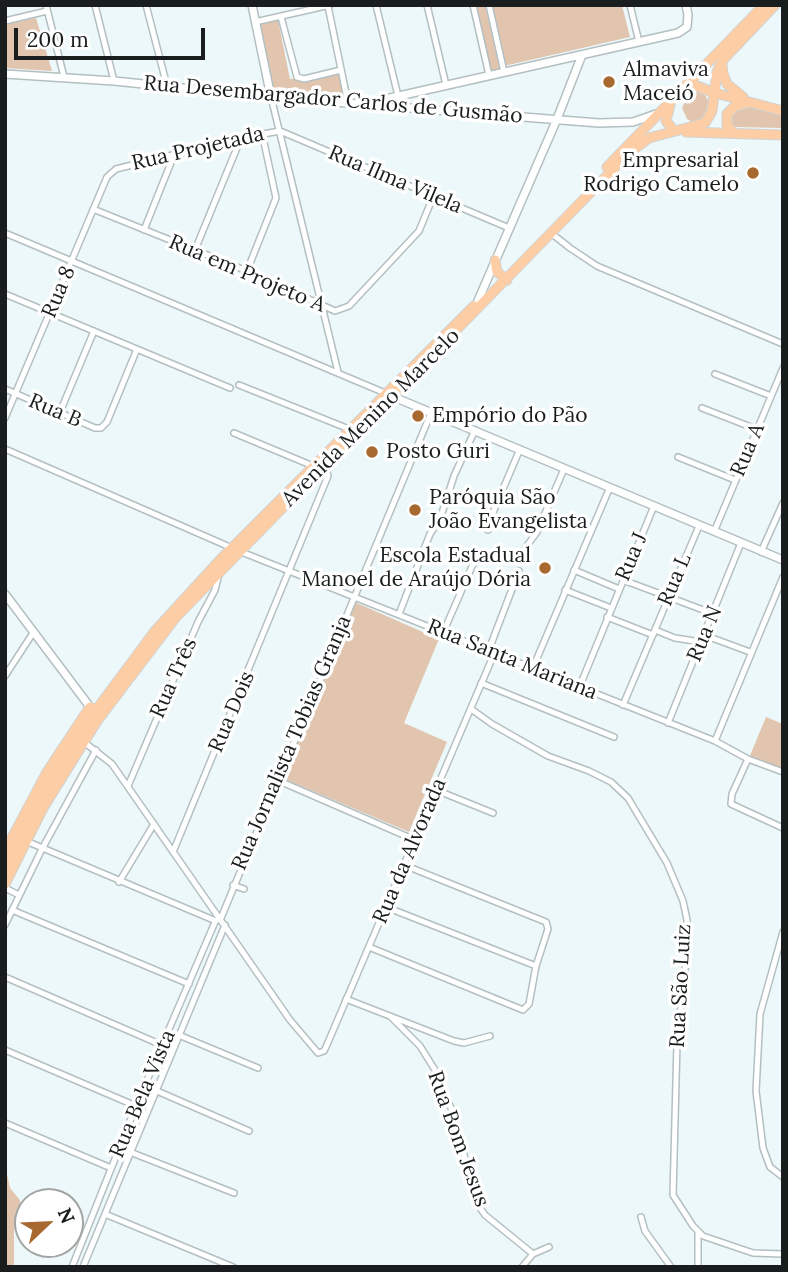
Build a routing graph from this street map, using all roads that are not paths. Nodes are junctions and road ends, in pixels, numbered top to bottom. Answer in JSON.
{"nodes":[{"id":1,"x":95,"y":5,"type":"edge"},
{"id":2,"x":146,"y":5,"type":"edge"},
{"id":3,"x":252,"y":5,"type":"edge"},
{"id":4,"x":376,"y":5,"type":"edge"},
{"id":5,"x":427,"y":5,"type":"edge"},
{"id":6,"x":473,"y":5,"type":"edge"},
{"id":7,"x":489,"y":5,"type":"edge"},
{"id":8,"x":630,"y":5,"type":"edge"},
{"id":9,"x":686,"y":5,"type":"edge"},
{"id":10,"x":764,"y":5,"type":"edge"},
{"id":11,"x":775,"y":5,"type":"edge"},
{"id":12,"x":329,"y":6,"type":"edge"},
{"id":13,"x":46,"y":8,"type":"edge"},
{"id":14,"x":281,"y":17,"type":"junction"},
{"id":15,"x":5,"y":20,"type":"edge"},
{"id":16,"x":255,"y":22,"type":"junction"},
{"id":17,"x":639,"y":42,"type":"junction"},
{"id":18,"x":582,"y":55,"type":"junction"},
{"id":19,"x":722,"y":61,"type":"junction"},
{"id":20,"x":341,"y":70,"type":"junction"},
{"id":21,"x":505,"y":72,"type":"junction"},
{"id":22,"x":5,"y":74,"type":"edge"},
{"id":23,"x":489,"y":75,"type":"junction"},
{"id":24,"x":64,"y":77,"type":"junction"},
{"id":25,"x":114,"y":81,"type":"junction"},
{"id":26,"x":689,"y":83,"type":"junction"},
{"id":27,"x":446,"y":85,"type":"junction"},
{"id":28,"x":167,"y":86,"type":"junction"},
{"id":29,"x":412,"y":93,"type":"junction"},
{"id":30,"x":715,"y":93,"type":"junction"},
{"id":31,"x":398,"y":96,"type":"junction"},
{"id":32,"x":271,"y":97,"type":"junction"},
{"id":33,"x":672,"y":100,"type":"junction"},
{"id":34,"x":348,"y":103,"type":"junction"},
{"id":35,"x":754,"y":103,"type":"junction"},
{"id":36,"x":361,"y":104,"type":"junction"},
{"id":37,"x":416,"y":109,"type":"junction"},
{"id":38,"x":783,"y":111,"type":"edge"},
{"id":39,"x":660,"y":112,"type":"junction"},
{"id":40,"x":557,"y":119,"type":"junction"},
{"id":41,"x":280,"y":131,"type":"junction"},
{"id":42,"x":674,"y":131,"type":"junction"},
{"id":43,"x":262,"y":133,"type":"junction"},
{"id":44,"x":733,"y":133,"type":"junction"},
{"id":45,"x":781,"y":133,"type":"edge"},
{"id":46,"x":241,"y":138,"type":"junction"},
{"id":47,"x":174,"y":155,"type":"junction"},
{"id":48,"x":116,"y":169,"type":"joint"},
{"id":49,"x":433,"y":197,"type":"junction"},
{"id":50,"x":93,"y":209,"type":"junction"},
{"id":51,"x":509,"y":228,"type":"junction"},
{"id":52,"x":144,"y":230,"type":"junction"},
{"id":53,"x":5,"y":233,"type":"edge"},
{"id":54,"x":551,"y":233,"type":"junction"},
{"id":55,"x":195,"y":250,"type":"junction"},
{"id":56,"x":495,"y":260,"type":"junction"},
{"id":57,"x":72,"y":261,"type":"junction"},
{"id":58,"x":247,"y":271,"type":"junction"},
{"id":59,"x":504,"y":279,"type":"junction"},
{"id":60,"x":5,"y":294,"type":"edge"},
{"id":61,"x":477,"y":303,"type":"junction"},
{"id":62,"x":321,"y":304,"type":"junction"},
{"id":63,"x":50,"y":313,"type":"junction"},
{"id":64,"x":94,"y":331,"type":"junction"},
{"id":65,"x":783,"y":344,"type":"edge"},
{"id":66,"x":136,"y":349,"type":"junction"},
{"id":67,"x":783,"y":368,"type":"edge"},
{"id":68,"x":338,"y":373,"type":"junction"},
{"id":69,"x":715,"y":374,"type":"dead end"},
{"id":70,"x":239,"y":385,"type":"dead end"},
{"id":71,"x":230,"y":388,"type":"dead end"},
{"id":72,"x":5,"y":389,"type":"edge"},
{"id":73,"x":15,"y":394,"type":"junction"},
{"id":74,"x":389,"y":395,"type":"junction"},
{"id":75,"x":771,"y":396,"type":"junction"},
{"id":76,"x":702,"y":408,"type":"dead end"},
{"id":77,"x":60,"y":412,"type":"junction"},
{"id":78,"x":431,"y":413,"type":"junction"},
{"id":79,"x":5,"y":418,"type":"edge"},
{"id":80,"x":349,"y":429,"type":"junction"},
{"id":81,"x":756,"y":429,"type":"junction"},
{"id":82,"x":475,"y":430,"type":"junction"},
{"id":83,"x":234,"y":433,"type":"dead end"},
{"id":84,"x":5,"y":449,"type":"edge"},
{"id":85,"x":520,"y":449,"type":"junction"},
{"id":86,"x":678,"y":457,"type":"dead end"},
{"id":87,"x":325,"y":464,"type":"junction"},
{"id":88,"x":313,"y":466,"type":"junction"},
{"id":89,"x":564,"y":469,"type":"junction"},
{"id":90,"x":735,"y":480,"type":"junction"},
{"id":91,"x":610,"y":487,"type":"junction"},
{"id":92,"x":783,"y":503,"type":"edge"},
{"id":93,"x":654,"y":506,"type":"junction"},
{"id":94,"x":699,"y":526,"type":"junction"},
{"id":95,"x":488,"y":530,"type":"dead end"},
{"id":96,"x":714,"y":532,"type":"junction"},
{"id":97,"x":741,"y":543,"type":"junction"},
{"id":98,"x":526,"y":547,"type":"dead end"},
{"id":99,"x":236,"y":549,"type":"junction"},
{"id":100,"x":761,"y":552,"type":"junction"},
{"id":101,"x":477,"y":555,"type":"dead end"},
{"id":102,"x":783,"y":560,"type":"edge"},
{"id":103,"x":574,"y":570,"type":"junction"},
{"id":104,"x":220,"y":571,"type":"junction"},
{"id":105,"x":290,"y":571,"type":"junction"},
{"id":106,"x":519,"y":572,"type":"dead end"},
{"id":107,"x":783,"y":577,"type":"edge"},
{"id":108,"x":623,"y":580,"type":"junction"},
{"id":109,"x":619,"y":589,"type":"junction"},
{"id":110,"x":565,"y":590,"type":"junction"},
{"id":111,"x":5,"y":594,"type":"edge"},
{"id":112,"x":354,"y":596,"type":"junction"},
{"id":113,"x":668,"y":597,"type":"junction"},
{"id":114,"x":611,"y":608,"type":"junction"},
{"id":115,"x":399,"y":614,"type":"junction"},
{"id":116,"x":713,"y":614,"type":"junction"},
{"id":117,"x":607,"y":617,"type":"junction"},
{"id":118,"x":33,"y":632,"type":"junction"},
{"id":119,"x":654,"y":632,"type":"junction"},
{"id":120,"x":443,"y":633,"type":"junction"},
{"id":121,"x":704,"y":635,"type":"junction"},
{"id":122,"x":701,"y":642,"type":"junction"},
{"id":123,"x":750,"y":652,"type":"junction"},
{"id":124,"x":491,"y":653,"type":"junction"},
{"id":125,"x":533,"y":670,"type":"junction"},
{"id":126,"x":5,"y":676,"type":"edge"},
{"id":127,"x":481,"y":683,"type":"junction"},
{"id":128,"x":579,"y":688,"type":"junction"},
{"id":129,"x":623,"y":705,"type":"junction"},
{"id":130,"x":471,"y":709,"type":"junction"},
{"id":131,"x":92,"y":710,"type":"junction"},
{"id":132,"x":668,"y":723,"type":"junction"},
{"id":133,"x":614,"y":737,"type":"dead end"},
{"id":134,"x":715,"y":741,"type":"junction"},
{"id":135,"x":84,"y":742,"type":"junction"},
{"id":136,"x":96,"y":750,"type":"junction"},
{"id":137,"x":66,"y":758,"type":"junction"},
{"id":138,"x":748,"y":759,"type":"junction"},
{"id":139,"x":52,"y":765,"type":"junction"},
{"id":140,"x":783,"y":772,"type":"edge"},
{"id":141,"x":277,"y":780,"type":"junction"},
{"id":142,"x":128,"y":786,"type":"junction"},
{"id":143,"x":436,"y":790,"type":"junction"},
{"id":144,"x":493,"y":813,"type":"dead end"},
{"id":145,"x":154,"y":824,"type":"junction"},
{"id":146,"x":783,"y":828,"type":"edge"},
{"id":147,"x":415,"y":840,"type":"junction"},
{"id":148,"x":26,"y":841,"type":"junction"},
{"id":149,"x":42,"y":849,"type":"junction"},
{"id":150,"x":5,"y":851,"type":"edge"},
{"id":151,"x":173,"y":852,"type":"junction"},
{"id":152,"x":404,"y":865,"type":"junction"},
{"id":153,"x":5,"y":866,"type":"edge"},
{"id":154,"x":119,"y":882,"type":"junction"},
{"id":155,"x":233,"y":885,"type":"junction"},
{"id":156,"x":5,"y":886,"type":"edge"},
{"id":157,"x":244,"y":889,"type":"dead end"},
{"id":158,"x":19,"y":895,"type":"junction"},
{"id":159,"x":386,"y":907,"type":"junction"},
{"id":160,"x":12,"y":909,"type":"junction"},
{"id":161,"x":218,"y":920,"type":"junction"},
{"id":162,"x":6,"y":922,"type":"edge"},
{"id":163,"x":225,"y":925,"type":"junction"},
{"id":164,"x":783,"y":932,"type":"edge"},
{"id":165,"x":369,"y":947,"type":"junction"},
{"id":166,"x":783,"y":954,"type":"edge"},
{"id":167,"x":773,"y":964,"type":"junction"},
{"id":168,"x":536,"y":966,"type":"junction"},
{"id":169,"x":5,"y":976,"type":"edge"},
{"id":170,"x":189,"y":984,"type":"junction"},
{"id":171,"x":346,"y":999,"type":"junction"},
{"id":172,"x":295,"y":1012,"type":"dead end"},
{"id":173,"x":391,"y":1017,"type":"junction"},
{"id":174,"x":290,"y":1020,"type":"junction"},
{"id":175,"x":181,"y":1036,"type":"junction"},
{"id":176,"x":490,"y":1036,"type":"dead end"},
{"id":177,"x":164,"y":1046,"type":"junction"},
{"id":178,"x":5,"y":1050,"type":"edge"},
{"id":179,"x":160,"y":1054,"type":"junction"},
{"id":180,"x":171,"y":1058,"type":"junction"},
{"id":181,"x":258,"y":1068,"type":"dead end"},
{"id":182,"x":157,"y":1091,"type":"junction"},
{"id":183,"x":136,"y":1106,"type":"junction"},
{"id":184,"x":5,"y":1124,"type":"edge"},
{"id":185,"x":249,"y":1131,"type":"dead end"},
{"id":186,"x":130,"y":1152,"type":"junction"},
{"id":187,"x":110,"y":1171,"type":"junction"},
{"id":188,"x":783,"y":1177,"type":"edge"},
{"id":189,"x":118,"y":1178,"type":"junction"},
{"id":190,"x":234,"y":1193,"type":"dead end"},
{"id":191,"x":105,"y":1214,"type":"junction"},
{"id":192,"x":641,"y":1217,"type":"dead end"},
{"id":193,"x":698,"y":1232,"type":"junction"},
{"id":194,"x":549,"y":1247,"type":"dead end"},
{"id":195,"x":533,"y":1254,"type":"junction"},
{"id":196,"x":783,"y":1254,"type":"edge"},
{"id":197,"x":72,"y":1267,"type":"edge"},
{"id":198,"x":83,"y":1267,"type":"edge"},
{"id":199,"x":233,"y":1267,"type":"edge"},
{"id":200,"x":522,"y":1267,"type":"edge"},
{"id":201,"x":671,"y":1267,"type":"edge"},
{"id":202,"x":698,"y":1267,"type":"edge"}],
"edges":[{"from":1,"to":25,"type":"street"},
{"from":2,"to":28,"type":"street"},
{"from":3,"to":16,"type":"street"},
{"from":4,"to":31,"type":"street"},
{"from":5,"to":27,"type":"street"},
{"from":6,"to":23,"type":"street"},
{"from":7,"to":21,"type":"street"},
{"from":8,"to":17,"type":"street"},
{"from":9,"to":17,"type":"street"},
{"from":10,"to":26,"type":"main road","name":"Avenida Menino Marcelo"},
{"from":11,"to":19,"type":"main road"},
{"from":12,"to":14,"type":"street"},
{"from":12,"to":20,"type":"street"},
{"from":13,"to":15,"type":"street"},
{"from":13,"to":24,"type":"street"},
{"from":14,"to":16,"type":"street"},
{"from":14,"to":20,"type":"street"},
{"from":16,"to":32,"type":"street"},
{"from":17,"to":18,"type":"street"},
{"from":18,"to":21,"type":"street"},
{"from":18,"to":40,"type":"street"},
{"from":19,"to":30,"type":"main road","name":"Avenida Menino Marcelo"},
{"from":19,"to":35,"type":"main road"},
{"from":20,"to":34,"type":"street"},
{"from":21,"to":23,"type":"street"},
{"from":22,"to":24,"type":"street","name":"Rua Desembargador Carlos de Gusmão"},
{"from":23,"to":27,"type":"street"},
{"from":24,"to":25,"type":"street","name":"Rua Desembargador Carlos de Gusmão"},
{"from":25,"to":28,"type":"street","name":"Rua Desembargador Carlos de Gusmão"},
{"from":26,"to":30,"type":"main road"},
{"from":26,"to":33,"type":"main road","name":"Avenida Menino Marcelo"},
{"from":27,"to":29,"type":"street"},
{"from":28,"to":32,"type":"street","name":"Rua Desembargador Carlos de Gusmão"},
{"from":29,"to":31,"type":"street"},
{"from":29,"to":37,"type":"street"},
{"from":30,"to":35,"type":"main road"},
{"from":30,"to":42,"type":"main road","name":"Avenida Menino Marcelo"},
{"from":31,"to":36,"type":"street"},
{"from":32,"to":34,"type":"street","name":"Rua Desembargador Carlos de Gusmão"},
{"from":32,"to":41,"type":"street"},
{"from":33,"to":39,"type":"main road","name":"Avenida Menino Marcelo"},
{"from":33,"to":42,"type":"main road"},
{"from":34,"to":36,"type":"street","name":"Rua Desembargador Carlos de Gusmão"},
{"from":35,"to":38,"type":"main road"},
{"from":35,"to":44,"type":"main road"},
{"from":36,"to":37,"type":"street","name":"Rua Desembargador Carlos de Gusmão"},
{"from":37,"to":40,"type":"street","name":"Rua Desembargador Carlos de Gusmão"},
{"from":39,"to":40,"type":"street","name":"Rua Desembargador Carlos de Gusmão"},
{"from":39,"to":59,"type":"main road","name":"Avenida Menino Marcelo"},
{"from":40,"to":51,"type":"street"},
{"from":41,"to":43,"type":"street","name":"Rua Projetada"},
{"from":41,"to":49,"type":"street","name":"Rua Ilma Vilela"},
{"from":41,"to":62,"type":"street"},
{"from":42,"to":44,"type":"main road"},
{"from":42,"to":54,"type":"main road","name":"Avenida Menino Marcelo"},
{"from":43,"to":46,"type":"street","name":"Rua Projetada"},
{"from":43,"to":58,"type":"street"},
{"from":44,"to":45,"type":"main road"},
{"from":46,"to":47,"type":"street","name":"Rua Projetada"},
{"from":46,"to":55,"type":"street"},
{"from":47,"to":48,"type":"street","name":"Rua Projetada"},
{"from":47,"to":52,"type":"street"},
{"from":48,"to":50,"type":"street","name":"Rua 8"},
{"from":49,"to":51,"type":"street","name":"Rua Ilma Vilela"},
{"from":49,"to":62,"type":"street","name":"Rua em Projeto A"},
{"from":50,"to":52,"type":"street","name":"Rua em Projeto A"},
{"from":50,"to":57,"type":"street","name":"Rua 8"},
{"from":51,"to":56,"type":"street"},
{"from":52,"to":55,"type":"street","name":"Rua em Projeto A"},
{"from":53,"to":57,"type":"street"},
{"from":54,"to":59,"type":"main road","name":"Avenida Menino Marcelo"},
{"from":54,"to":65,"type":"street"},
{"from":55,"to":58,"type":"street","name":"Rua em Projeto A"},
{"from":56,"to":59,"type":"main road"},
{"from":56,"to":61,"type":"street"},
{"from":57,"to":63,"type":"street","name":"Rua 8"},
{"from":57,"to":68,"type":"street"},
{"from":58,"to":62,"type":"street","name":"Rua em Projeto A"},
{"from":59,"to":61,"type":"main road","name":"Avenida Menino Marcelo"},
{"from":59,"to":74,"type":"main road","name":"Avenida Menino Marcelo"},
{"from":60,"to":63,"type":"street"},
{"from":61,"to":74,"type":"main road","name":"Avenida Menino Marcelo"},
{"from":62,"to":68,"type":"street"},
{"from":63,"to":64,"type":"street"},
{"from":63,"to":73,"type":"street","name":"Rua 8"},
{"from":64,"to":66,"type":"street"},
{"from":64,"to":77,"type":"street"},
{"from":66,"to":71,"type":"street"},
{"from":66,"to":77,"type":"street","name":"Rua B"},
{"from":67,"to":75,"type":"street","name":"Rua A"},
{"from":68,"to":74,"type":"street"},
{"from":69,"to":75,"type":"street"},
{"from":70,"to":80,"type":"street"},
{"from":72,"to":73,"type":"street","name":"Rua B"},
{"from":73,"to":77,"type":"street","name":"Rua B"},
{"from":73,"to":79,"type":"street","name":"Rua 8"},
{"from":74,"to":78,"type":"street"},
{"from":74,"to":80,"type":"main road","name":"Avenida Menino Marcelo"},
{"from":74,"to":87,"type":"main road","name":"Avenida Menino Marcelo"},
{"from":75,"to":81,"type":"street","name":"Rua A"},
{"from":76,"to":81,"type":"street"},
{"from":78,"to":82,"type":"street"},
{"from":78,"to":112,"type":"street","name":"Rua Jornalista Tobias Granja"},
{"from":80,"to":88,"type":"main road","name":"Avenida Menino Marcelo"},
{"from":81,"to":90,"type":"street","name":"Rua A"},
{"from":82,"to":85,"type":"street"},
{"from":82,"to":115,"type":"street"},
{"from":83,"to":88,"type":"street"},
{"from":84,"to":99,"type":"street","name":"Rua Santa Mariana"},
{"from":85,"to":89,"type":"street"},
{"from":85,"to":95,"type":"street"},
{"from":86,"to":90,"type":"street"},
{"from":87,"to":99,"type":"main road","name":"Avenida Menino Marcelo"},
{"from":87,"to":105,"type":"street"},
{"from":88,"to":99,"type":"main road","name":"Avenida Menino Marcelo"},
{"from":89,"to":91,"type":"street"},
{"from":89,"to":98,"type":"street"},
{"from":90,"to":96,"type":"street","name":"Rua A"},
{"from":91,"to":93,"type":"street"},
{"from":91,"to":103,"type":"street"},
{"from":92,"to":100,"type":"street"},
{"from":93,"to":94,"type":"street"},
{"from":93,"to":108,"type":"street","name":"Rua J"},
{"from":94,"to":96,"type":"street"},
{"from":94,"to":113,"type":"street","name":"Rua L"},
{"from":96,"to":97,"type":"street"},
{"from":97,"to":100,"type":"street"},
{"from":97,"to":116,"type":"street","name":"Rua N"},
{"from":99,"to":104,"type":"main road","name":"Avenida Menino Marcelo"},
{"from":99,"to":105,"type":"street","name":"Rua Santa Mariana"},
{"from":99,"to":131,"type":"main road","name":"Avenida Menino Marcelo"},
{"from":100,"to":102,"type":"street"},
{"from":101,"to":120,"type":"street"},
{"from":103,"to":109,"type":"street"},
{"from":103,"to":110,"type":"street"},
{"from":104,"to":135,"type":"main road","name":"Avenida Menino Marcelo"},
{"from":104,"to":142,"type":"street","name":"Rua Três"},
{"from":105,"to":112,"type":"street","name":"Rua Santa Mariana"},
{"from":105,"to":151,"type":"street","name":"Rua Dois"},
{"from":106,"to":124,"type":"street","name":"Rua da Alvorada"},
{"from":107,"to":123,"type":"street"},
{"from":108,"to":109,"type":"street","name":"Rua J"},
{"from":108,"to":113,"type":"street"},
{"from":109,"to":114,"type":"street","name":"Rua J"},
{"from":110,"to":114,"type":"street"},
{"from":110,"to":125,"type":"street"},
{"from":111,"to":118,"type":"street"},
{"from":112,"to":115,"type":"street","name":"Rua Santa Mariana"},
{"from":112,"to":141,"type":"street","name":"Rua Jornalista Tobias Granja"},
{"from":113,"to":116,"type":"street"},
{"from":113,"to":119,"type":"street","name":"Rua L"},
{"from":114,"to":117,"type":"street","name":"Rua J"},
{"from":115,"to":120,"type":"street","name":"Rua Santa Mariana"},
{"from":116,"to":121,"type":"street","name":"Rua N"},
{"from":117,"to":119,"type":"street"},
{"from":117,"to":128,"type":"street","name":"Rua J"},
{"from":118,"to":126,"type":"street"},
{"from":118,"to":131,"type":"street"},
{"from":119,"to":122,"type":"street"},
{"from":119,"to":129,"type":"street","name":"Rua L"},
{"from":120,"to":124,"type":"street","name":"Rua Santa Mariana"},
{"from":121,"to":122,"type":"street","name":"Rua N"},
{"from":121,"to":123,"type":"street"},
{"from":122,"to":132,"type":"street","name":"Rua N"},
{"from":123,"to":134,"type":"street"},
{"from":124,"to":125,"type":"street","name":"Rua Santa Mariana"},
{"from":124,"to":127,"type":"street","name":"Rua da Alvorada"},
{"from":125,"to":128,"type":"street","name":"Rua Santa Mariana"},
{"from":127,"to":130,"type":"street","name":"Rua da Alvorada"},
{"from":127,"to":133,"type":"street"},
{"from":128,"to":129,"type":"street","name":"Rua Santa Mariana"},
{"from":129,"to":132,"type":"street","name":"Rua Santa Mariana"},
{"from":130,"to":143,"type":"street","name":"Rua da Alvorada"},
{"from":130,"to":193,"type":"street","name":"Rua São Luiz"},
{"from":131,"to":137,"type":"main road","name":"Avenida Menino Marcelo"},
{"from":131,"to":139,"type":"main road"},
{"from":132,"to":134,"type":"street","name":"Rua Santa Mariana"},
{"from":134,"to":138,"type":"street","name":"Rua Santa Mariana"},
{"from":135,"to":136,"type":"street"},
{"from":135,"to":148,"type":"main road","name":"Avenida Menino Marcelo"},
{"from":136,"to":142,"type":"street"},
{"from":136,"to":149,"type":"street"},
{"from":137,"to":139,"type":"main road"},
{"from":137,"to":153,"type":"main road","name":"Avenida Menino Marcelo"},
{"from":138,"to":140,"type":"street","name":"Rua Santa Mariana"},
{"from":138,"to":146,"type":"street"},
{"from":139,"to":150,"type":"main road"},
{"from":141,"to":147,"type":"street"},
{"from":141,"to":155,"type":"street","name":"Rua Jornalista Tobias Granja"},
{"from":142,"to":145,"type":"street"},
{"from":143,"to":144,"type":"street"},
{"from":143,"to":147,"type":"street","name":"Rua da Alvorada"},
{"from":145,"to":151,"type":"street"},
{"from":145,"to":154,"type":"street"},
{"from":147,"to":152,"type":"street","name":"Rua da Alvorada"},
{"from":148,"to":149,"type":"street"},
{"from":148,"to":156,"type":"main road","name":"Avenida Menino Marcelo"},
{"from":149,"to":154,"type":"street"},
{"from":149,"to":158,"type":"street"},
{"from":151,"to":161,"type":"street"},
{"from":152,"to":159,"type":"street","name":"Rua da Alvorada"},
{"from":152,"to":168,"type":"street"},
{"from":154,"to":161,"type":"street"},
{"from":155,"to":157,"type":"street"},
{"from":155,"to":161,"type":"street","name":"Rua Jornalista Tobias Granja"},
{"from":156,"to":158,"type":"street"},
{"from":158,"to":160,"type":"street"},
{"from":159,"to":165,"type":"street","name":"Rua da Alvorada"},
{"from":159,"to":168,"type":"street"},
{"from":160,"to":162,"type":"street"},
{"from":160,"to":170,"type":"street"},
{"from":161,"to":163,"type":"street"},
{"from":161,"to":170,"type":"street","name":"Rua Bela Vista"},
{"from":163,"to":174,"type":"street"},
{"from":163,"to":175,"type":"street","name":"Rua Bela Vista"},
{"from":164,"to":167,"type":"street"},
{"from":165,"to":168,"type":"street"},
{"from":165,"to":171,"type":"street","name":"Rua da Alvorada"},
{"from":166,"to":167,"type":"street"},
{"from":167,"to":188,"type":"street"},
{"from":169,"to":177,"type":"street"},
{"from":170,"to":177,"type":"street","name":"Rua Bela Vista"},
{"from":171,"to":173,"type":"street"},
{"from":171,"to":174,"type":"street","name":"Rua da Alvorada"},
{"from":172,"to":174,"type":"street"},
{"from":173,"to":176,"type":"street"},
{"from":173,"to":195,"type":"street","name":"Rua Bom Jesus"},
{"from":175,"to":180,"type":"street","name":"Rua Bela Vista"},
{"from":175,"to":181,"type":"street"},
{"from":177,"to":179,"type":"street","name":"Rua Bela Vista"},
{"from":178,"to":183,"type":"street"},
{"from":179,"to":180,"type":"street"},
{"from":179,"to":183,"type":"street","name":"Rua Bela Vista"},
{"from":180,"to":182,"type":"street","name":"Rua Bela Vista"},
{"from":182,"to":185,"type":"street"},
{"from":182,"to":186,"type":"street","name":"Rua Bela Vista"},
{"from":183,"to":187,"type":"street","name":"Rua Bela Vista"},
{"from":184,"to":187,"type":"street"},
{"from":186,"to":189,"type":"street","name":"Rua Bela Vista"},
{"from":186,"to":190,"type":"street"},
{"from":187,"to":189,"type":"street"},
{"from":187,"to":197,"type":"street","name":"Rua Bela Vista"},
{"from":189,"to":191,"type":"street","name":"Rua Bela Vista"},
{"from":191,"to":198,"type":"street","name":"Rua Bela Vista"},
{"from":191,"to":199,"type":"street"},
{"from":192,"to":201,"type":"street"},
{"from":193,"to":196,"type":"street"},
{"from":193,"to":202,"type":"street"},
{"from":194,"to":195,"type":"street"},
{"from":195,"to":200,"type":"street"}]}
